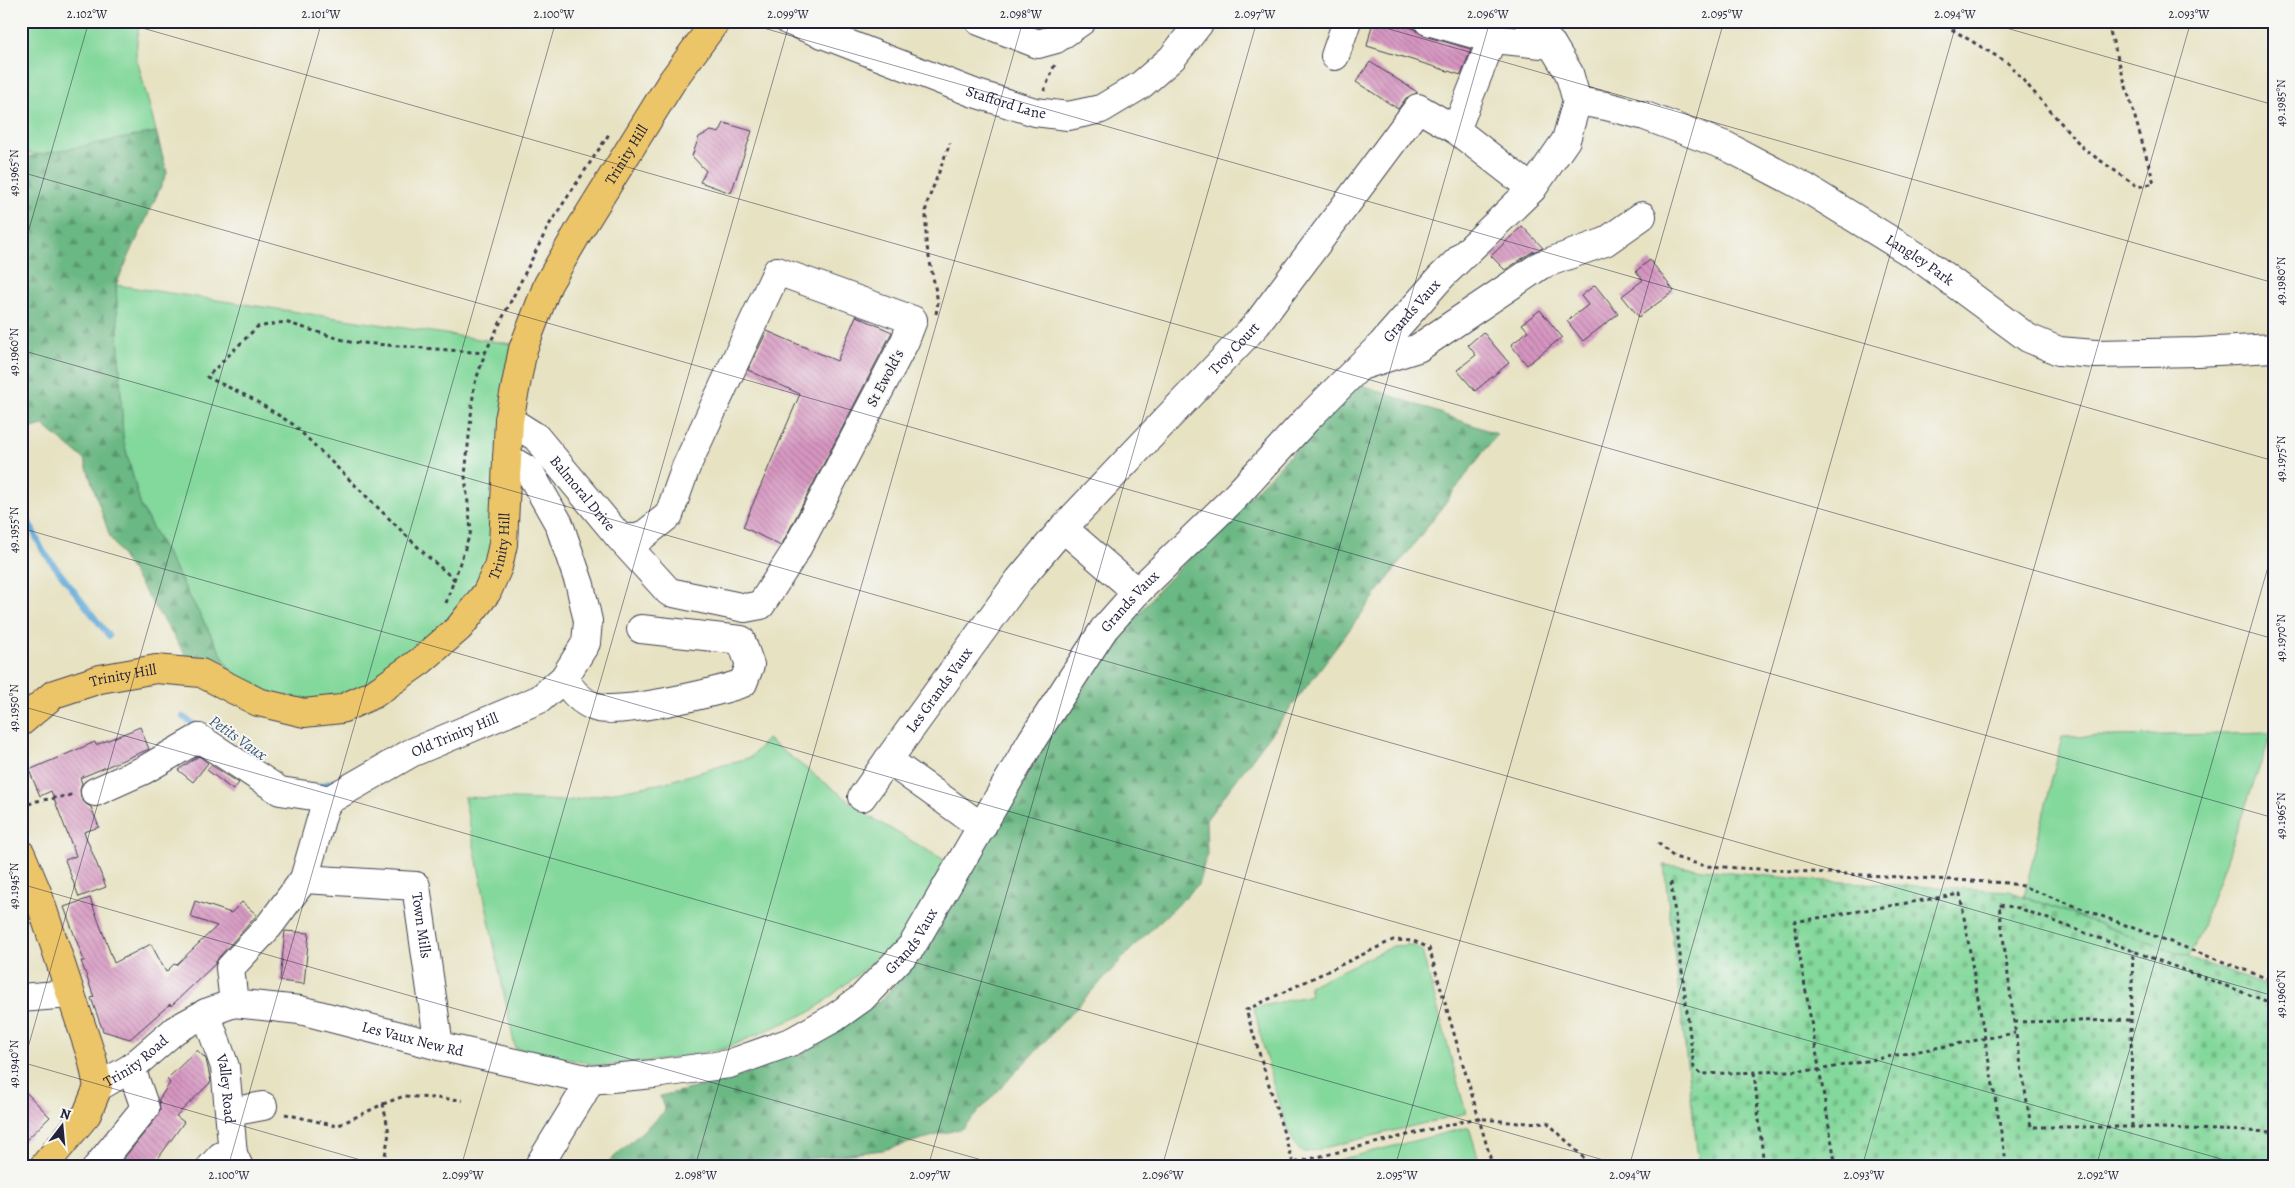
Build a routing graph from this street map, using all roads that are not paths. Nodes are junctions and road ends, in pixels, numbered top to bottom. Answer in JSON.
{"nodes":[{"id":1,"x":716,"y":21,"type":"edge"},
{"id":2,"x":789,"y":21,"type":"edge"},
{"id":3,"x":979,"y":21,"type":"edge"},
{"id":4,"x":1082,"y":21,"type":"edge"},
{"id":5,"x":1201,"y":21,"type":"edge"},
{"id":6,"x":1347,"y":21,"type":"edge"},
{"id":7,"x":1428,"y":21,"type":"edge"},
{"id":8,"x":1529,"y":21,"type":"edge"},
{"id":9,"x":1492,"y":39,"type":"junction"},
{"id":10,"x":1552,"y":45,"type":"junction"},
{"id":11,"x":1335,"y":56,"type":"dead end"},
{"id":12,"x":1577,"y":101,"type":"junction"},
{"id":13,"x":1456,"y":130,"type":"junction"},
{"id":14,"x":1532,"y":189,"type":"junction"},
{"id":15,"x":1642,"y":216,"type":"dead end"},
{"id":16,"x":2274,"y":348,"type":"edge"},
{"id":17,"x":1360,"y":366,"type":"junction"},
{"id":18,"x":509,"y":420,"type":"junction"},
{"id":19,"x":507,"y":458,"type":"junction"},
{"id":20,"x":686,"y":468,"type":"joint"},
{"id":21,"x":1063,"y":528,"type":"junction"},
{"id":22,"x":620,"y":538,"type":"junction"},
{"id":23,"x":1137,"y":592,"type":"junction"},
{"id":24,"x":641,"y":629,"type":"dead end"},
{"id":25,"x":564,"y":678,"type":"junction"},
{"id":26,"x":21,"y":722,"type":"edge"},
{"id":27,"x":888,"y":760,"type":"junction"},
{"id":28,"x":95,"y":792,"type":"road end"},
{"id":29,"x":862,"y":797,"type":"dead end"},
{"id":30,"x":329,"y":800,"type":"junction"},
{"id":31,"x":982,"y":828,"type":"junction"},
{"id":32,"x":21,"y":854,"type":"edge"},
{"id":33,"x":304,"y":879,"type":"junction"},
{"id":34,"x":69,"y":994,"type":"junction"},
{"id":35,"x":21,"y":998,"type":"edge"},
{"id":36,"x":234,"y":1004,"type":"junction"},
{"id":37,"x":206,"y":1012,"type":"junction"},
{"id":38,"x":439,"y":1046,"type":"junction"},
{"id":39,"x":131,"y":1068,"type":"junction"},
{"id":40,"x":590,"y":1080,"type":"junction"},
{"id":41,"x":98,"y":1087,"type":"junction"},
{"id":42,"x":263,"y":1106,"type":"road end"},
{"id":43,"x":230,"y":1112,"type":"junction"},
{"id":44,"x":228,"y":1163,"type":"edge"},
{"id":45,"x":42,"y":1167,"type":"edge"},
{"id":46,"x":97,"y":1167,"type":"edge"},
{"id":47,"x":538,"y":1167,"type":"edge"}],
"edges":[{"from":1,"to":18,"type":"main road","name":"Trinity Hill"},
{"from":2,"to":5,"type":"street","name":"Stafford Lane"},
{"from":3,"to":4,"type":"street"},
{"from":6,"to":11,"type":"street"},
{"from":7,"to":9,"type":"street"},
{"from":8,"to":10,"type":"street"},
{"from":9,"to":10,"type":"street"},
{"from":9,"to":13,"type":"street"},
{"from":10,"to":12,"type":"street"},
{"from":12,"to":14,"type":"street","name":"Grands Vaux"},
{"from":12,"to":16,"type":"street","name":"Langley Park"},
{"from":13,"to":14,"type":"street"},
{"from":13,"to":21,"type":"street","name":"Troy Court"},
{"from":14,"to":17,"type":"street","name":"Grands Vaux"},
{"from":15,"to":17,"type":"street"},
{"from":17,"to":23,"type":"street","name":"Grands Vaux"},
{"from":18,"to":19,"type":"main road","name":"Trinity Hill"},
{"from":18,"to":22,"type":"street","name":"Balmoral Drive"},
{"from":19,"to":25,"type":"street","name":"Old Trinity Hill"},
{"from":19,"to":26,"type":"main road","name":"Trinity Hill"},
{"from":20,"to":22,"type":"street","name":"Balmoral Drive"},
{"from":20,"to":22,"type":"street","name":"St Ewold's"},
{"from":21,"to":23,"type":"street"},
{"from":21,"to":27,"type":"street","name":"Les Grands Vaux"},
{"from":23,"to":31,"type":"street","name":"Grands Vaux"},
{"from":24,"to":25,"type":"street"},
{"from":25,"to":30,"type":"street","name":"Old Trinity Hill"},
{"from":27,"to":29,"type":"street","name":"Les Grands Vaux"},
{"from":27,"to":31,"type":"street"},
{"from":28,"to":30,"type":"street"},
{"from":30,"to":33,"type":"street"},
{"from":31,"to":40,"type":"street","name":"Grands Vaux"},
{"from":32,"to":34,"type":"main road"},
{"from":33,"to":36,"type":"street"},
{"from":33,"to":38,"type":"street","name":"Town Mills"},
{"from":34,"to":35,"type":"street"},
{"from":34,"to":41,"type":"main road"},
{"from":36,"to":37,"type":"street","name":"Trinity Road"},
{"from":36,"to":38,"type":"street","name":"Les Vaux New Rd"},
{"from":37,"to":39,"type":"street","name":"Trinity Road"},
{"from":37,"to":43,"type":"street","name":"Valley Road"},
{"from":38,"to":40,"type":"street","name":"Les Vaux New Rd"},
{"from":39,"to":41,"type":"street","name":"Trinity Road"},
{"from":39,"to":46,"type":"street"},
{"from":40,"to":47,"type":"street"},
{"from":41,"to":45,"type":"main road","name":"Trinity Road"},
{"from":42,"to":43,"type":"street"},
{"from":43,"to":44,"type":"street","name":"Valley Road"}]}
